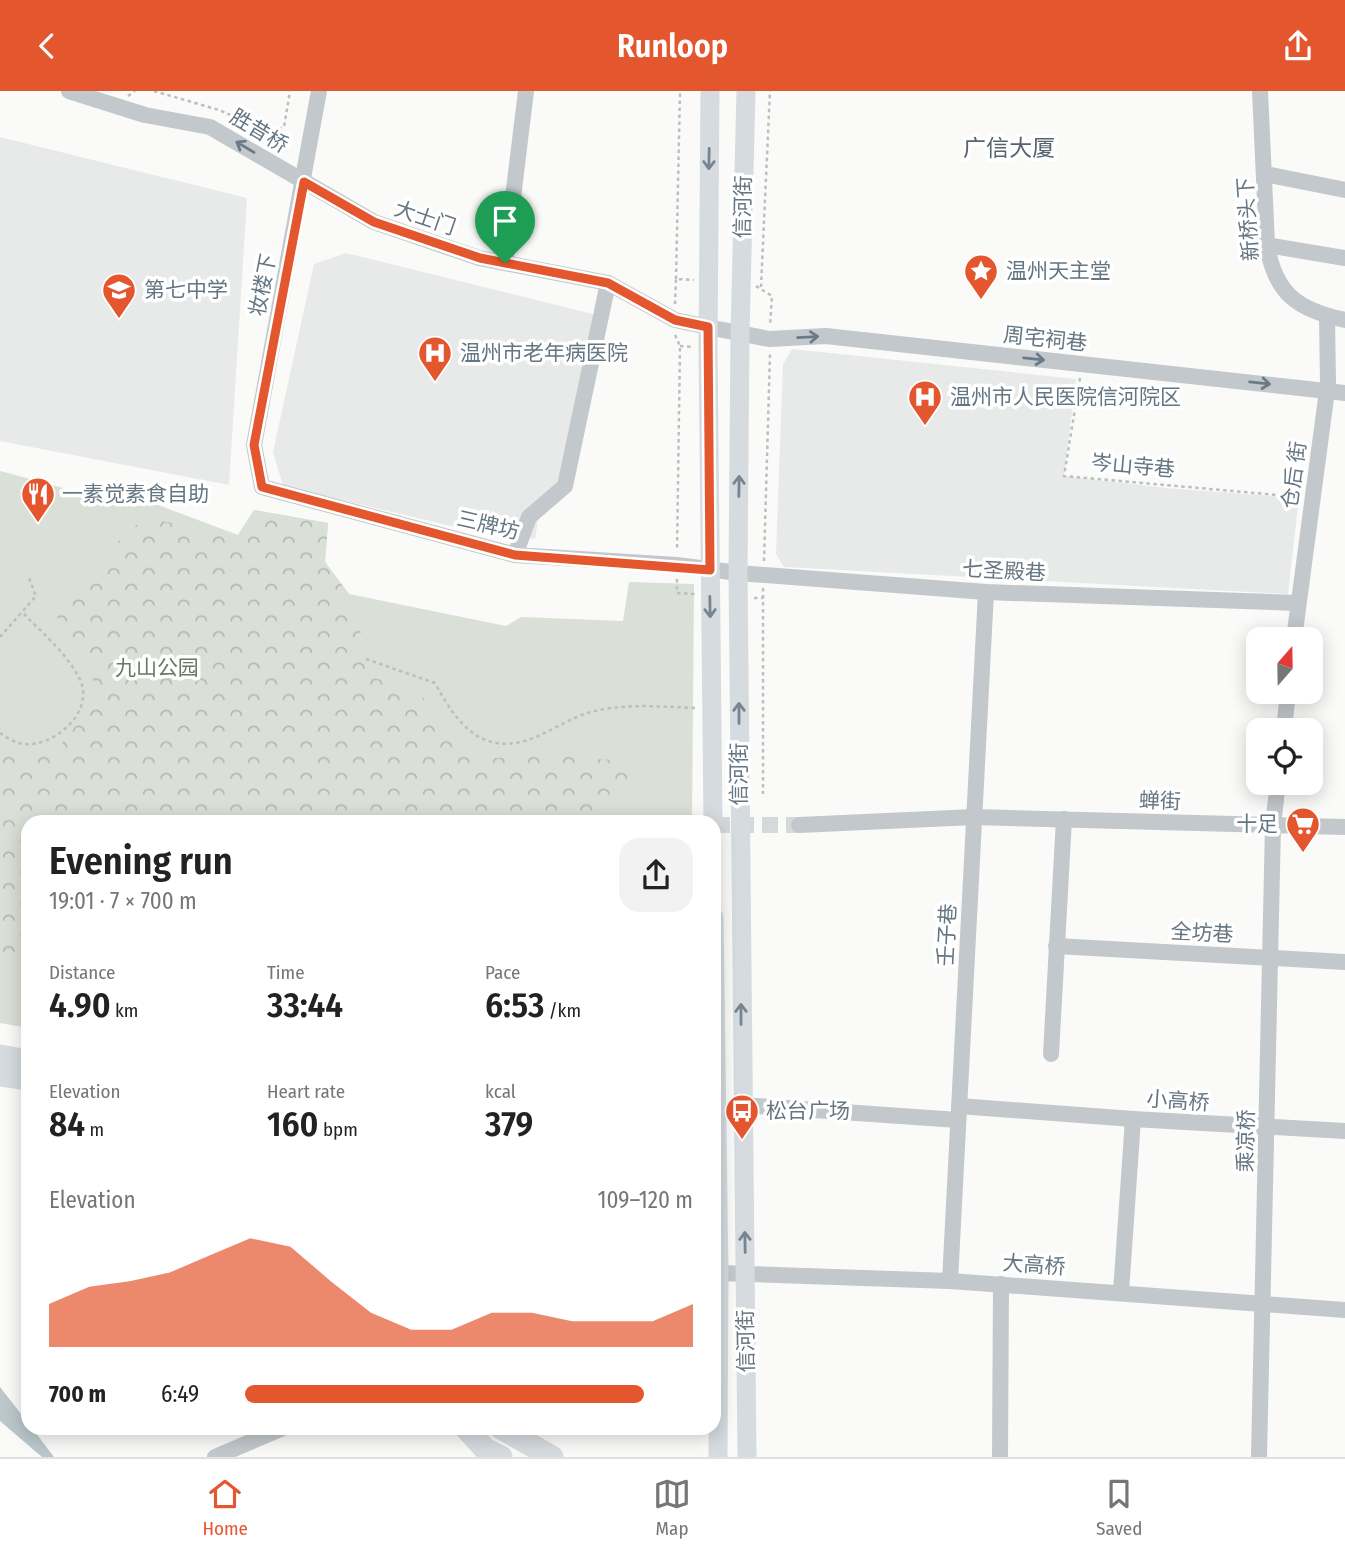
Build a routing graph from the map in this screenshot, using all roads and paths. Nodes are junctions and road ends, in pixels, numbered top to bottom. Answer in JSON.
{"nodes":[{"id":1,"x":69,"y":91,"type":"edge"},
{"id":2,"x":154,"y":91,"type":"edge"},
{"id":3,"x":290,"y":91,"type":"edge"},
{"id":4,"x":319,"y":91,"type":"edge"},
{"id":5,"x":526,"y":91,"type":"edge"},
{"id":6,"x":680,"y":91,"type":"edge"},
{"id":7,"x":710,"y":91,"type":"edge"},
{"id":8,"x":746,"y":91,"type":"edge"},
{"id":9,"x":770,"y":91,"type":"edge"},
{"id":10,"x":1260,"y":91,"type":"edge"},
{"id":11,"x":1265,"y":174,"type":"junction"},
{"id":12,"x":304,"y":182,"type":"junction"},
{"id":13,"x":1345,"y":190,"type":"edge"},
{"id":14,"x":1266,"y":245,"type":"junction"},
{"id":15,"x":1345,"y":258,"type":"edge"},
{"id":16,"x":505,"y":263,"type":"junction"},
{"id":17,"x":676,"y":279,"type":"dead end"},
{"id":18,"x":608,"y":283,"type":"junction"},
{"id":19,"x":761,"y":287,"type":"dead end"},
{"id":20,"x":1326,"y":316,"type":"junction"},
{"id":21,"x":1345,"y":320,"type":"edge"},
{"id":22,"x":708,"y":327,"type":"junction"},
{"id":23,"x":740,"y":334,"type":"junction"},
{"id":24,"x":680,"y":346,"type":"dead end"},
{"id":25,"x":1083,"y":364,"type":"junction"},
{"id":26,"x":1327,"y":390,"type":"junction"},
{"id":27,"x":1345,"y":393,"type":"edge"},
{"id":28,"x":262,"y":487,"type":"joint"},
{"id":29,"x":1312,"y":499,"type":"junction"},
{"id":30,"x":515,"y":555,"type":"junction"},
{"id":31,"x":677,"y":565,"type":"junction"},
{"id":32,"x":710,"y":570,"type":"junction"},
{"id":33,"x":738,"y":573,"type":"junction"},
{"id":34,"x":29,"y":578,"type":"dead end"},
{"id":35,"x":986,"y":592,"type":"junction"},
{"id":36,"x":677,"y":593,"type":"dead end"},
{"id":37,"x":1297,"y":603,"type":"junction"},
{"id":38,"x":22,"y":612,"type":"junction"},
{"id":39,"x":1295,"y":627,"type":"edge"},
{"id":40,"x":0,"y":637,"type":"edge"},
{"id":41,"x":366,"y":659,"type":"dead end"},
{"id":42,"x":711,"y":709,"type":"junction"},
{"id":43,"x":0,"y":733,"type":"edge"},
{"id":44,"x":1276,"y":795,"type":"edge"},
{"id":45,"x":713,"y":815,"type":"edge"},
{"id":46,"x":974,"y":817,"type":"junction"},
{"id":47,"x":1064,"y":819,"type":"junction"},
{"id":48,"x":799,"y":825,"type":"tunnel mouth"},
{"id":49,"x":1273,"y":825,"type":"junction"},
{"id":50,"x":1345,"y":827,"type":"edge"},
{"id":51,"x":1056,"y":946,"type":"junction"},
{"id":52,"x":1271,"y":958,"type":"junction"},
{"id":53,"x":1345,"y":962,"type":"edge"},
{"id":54,"x":1051,"y":1054,"type":"dead end"},
{"id":55,"x":0,"y":1056,"type":"edge"},
{"id":56,"x":21,"y":1060,"type":"edge"},
{"id":57,"x":0,"y":1075,"type":"edge"},
{"id":58,"x":21,"y":1079,"type":"edge"},
{"id":59,"x":742,"y":1105,"type":"junction"},
{"id":60,"x":958,"y":1113,"type":"junction"},
{"id":61,"x":1133,"y":1119,"type":"junction"},
{"id":62,"x":1268,"y":1128,"type":"junction"},
{"id":63,"x":1345,"y":1131,"type":"edge"},
{"id":64,"x":721,"y":1273,"type":"edge"},
{"id":65,"x":745,"y":1274,"type":"junction"},
{"id":66,"x":950,"y":1281,"type":"junction"},
{"id":67,"x":1001,"y":1284,"type":"junction"},
{"id":68,"x":1121,"y":1292,"type":"junction"},
{"id":69,"x":1264,"y":1304,"type":"junction"},
{"id":70,"x":1345,"y":1310,"type":"edge"},
{"id":71,"x":267,"y":1435,"type":"edge"},
{"id":72,"x":473,"y":1435,"type":"edge"},
{"id":73,"x":501,"y":1435,"type":"edge"},
{"id":74,"x":513,"y":1435,"type":"edge"},
{"id":75,"x":718,"y":1435,"type":"edge"},
{"id":76,"x":488,"y":1454,"type":"edge"},
{"id":77,"x":215,"y":1457,"type":"edge"},
{"id":78,"x":552,"y":1457,"type":"edge"},
{"id":79,"x":718,"y":1457,"type":"edge"},
{"id":80,"x":747,"y":1457,"type":"edge"},
{"id":81,"x":1000,"y":1457,"type":"edge"},
{"id":82,"x":1259,"y":1457,"type":"edge"}],
"edges":[{"from":12,"to":1,"type":"street","name":"胜昔桥","one_way":true},
{"from":2,"to":3,"type":"path"},
{"from":4,"to":12,"type":"street","name":"妆楼下"},
{"from":5,"to":16,"type":"street"},
{"from":6,"to":17,"type":"path"},
{"from":7,"to":22,"type":"main road","name":"信河街","one_way":true},
{"from":8,"to":23,"type":"main road","name":"信河街"},
{"from":9,"to":19,"type":"path"},
{"from":10,"to":11,"type":"street","name":"新桥头下"},
{"from":11,"to":13,"type":"street"},
{"from":11,"to":14,"type":"street","name":"新桥头下"},
{"from":12,"to":16,"type":"street","name":"大士门"},
{"from":12,"to":28,"type":"street","name":"妆楼下"},
{"from":14,"to":15,"type":"street"},
{"from":14,"to":20,"type":"street","name":"新桥头下"},
{"from":16,"to":18,"type":"street","name":"大士门"},
{"from":18,"to":22,"type":"street","name":"大士门"},
{"from":18,"to":30,"type":"street"},
{"from":20,"to":21,"type":"street","name":"新桥头下"},
{"from":20,"to":26,"type":"street","name":"仓后 街"},
{"from":22,"to":23,"type":"street","name":"大士门"},
{"from":22,"to":32,"type":"main road","name":"信河街"},
{"from":23,"to":25,"type":"street","name":"周宅祠巷","one_way":true},
{"from":33,"to":23,"type":"main road","name":"信河街","one_way":true},
{"from":24,"to":31,"type":"path"},
{"from":25,"to":26,"type":"street","name":"周宅祠巷","one_way":true},
{"from":25,"to":29,"type":"path","name":"岑山寺巷"},
{"from":26,"to":27,"type":"street","name":"周宅祠巷"},
{"from":26,"to":29,"type":"street","name":"仓后 街"},
{"from":28,"to":30,"type":"street","name":"三牌坊"},
{"from":29,"to":37,"type":"street","name":"仓后 街"},
{"from":30,"to":31,"type":"street","name":"三牌坊"},
{"from":31,"to":32,"type":"street","name":"三牌坊"},
{"from":31,"to":36,"type":"path"},
{"from":32,"to":33,"type":"street","name":"七圣殿巷"},
{"from":32,"to":42,"type":"main road","name":"信河街","one_way":true},
{"from":33,"to":35,"type":"street","name":"七圣殿巷"},
{"from":59,"to":33,"type":"main road","name":"信河街","one_way":true},
{"from":34,"to":38,"type":"path"},
{"from":35,"to":37,"type":"street","name":"七圣殿巷"},
{"from":35,"to":46,"type":"street","name":"壬子巷"},
{"from":37,"to":39,"type":"street","name":"仓后 街"},
{"from":38,"to":40,"type":"path"},
{"from":38,"to":43,"type":"path"},
{"from":41,"to":42,"type":"path"},
{"from":42,"to":45,"type":"main road","name":"信河街"},
{"from":44,"to":49,"type":"street"},
{"from":46,"to":47,"type":"street","name":"蝉街"},
{"from":46,"to":48,"type":"street","name":"蝉街"},
{"from":46,"to":60,"type":"street","name":"壬子巷"},
{"from":47,"to":49,"type":"street","name":"蝉街"},
{"from":47,"to":51,"type":"street"},
{"from":49,"to":50,"type":"street","name":"蝉街"},
{"from":49,"to":52,"type":"street","name":"乘凉桥"},
{"from":51,"to":52,"type":"street","name":"全坊巷"},
{"from":51,"to":54,"type":"street"},
{"from":52,"to":53,"type":"street","name":"全坊巷"},
{"from":52,"to":62,"type":"street","name":"乘凉桥"},
{"from":55,"to":56,"type":"highway"},
{"from":57,"to":58,"type":"highway"},
{"from":59,"to":60,"type":"street","name":"小高桥"},
{"from":65,"to":59,"type":"main road","name":"信河街","one_way":true},
{"from":60,"to":61,"type":"street","name":"小高桥"},
{"from":60,"to":66,"type":"street","name":"壬子巷"},
{"from":61,"to":62,"type":"street","name":"小高桥"},
{"from":61,"to":68,"type":"street","name":"小高桥"},
{"from":62,"to":63,"type":"street","name":"小高桥"},
{"from":62,"to":69,"type":"street","name":"乘凉桥"},
{"from":64,"to":65,"type":"street","name":"大高桥"},
{"from":65,"to":66,"type":"street","name":"大高桥"},
{"from":65,"to":80,"type":"main road","name":"信河街"},
{"from":66,"to":67,"type":"street","name":"大高桥"},
{"from":67,"to":68,"type":"street","name":"大高桥"},
{"from":67,"to":81,"type":"street"},
{"from":68,"to":69,"type":"street","name":"大高桥"},
{"from":69,"to":70,"type":"street","name":"大高桥"},
{"from":69,"to":82,"type":"street","name":"乘凉桥"},
{"from":71,"to":77,"type":"street"},
{"from":72,"to":76,"type":"highway"},
{"from":73,"to":76,"type":"street"},
{"from":74,"to":78,"type":"highway"},
{"from":75,"to":79,"type":"main road","name":"信河街"}]}
